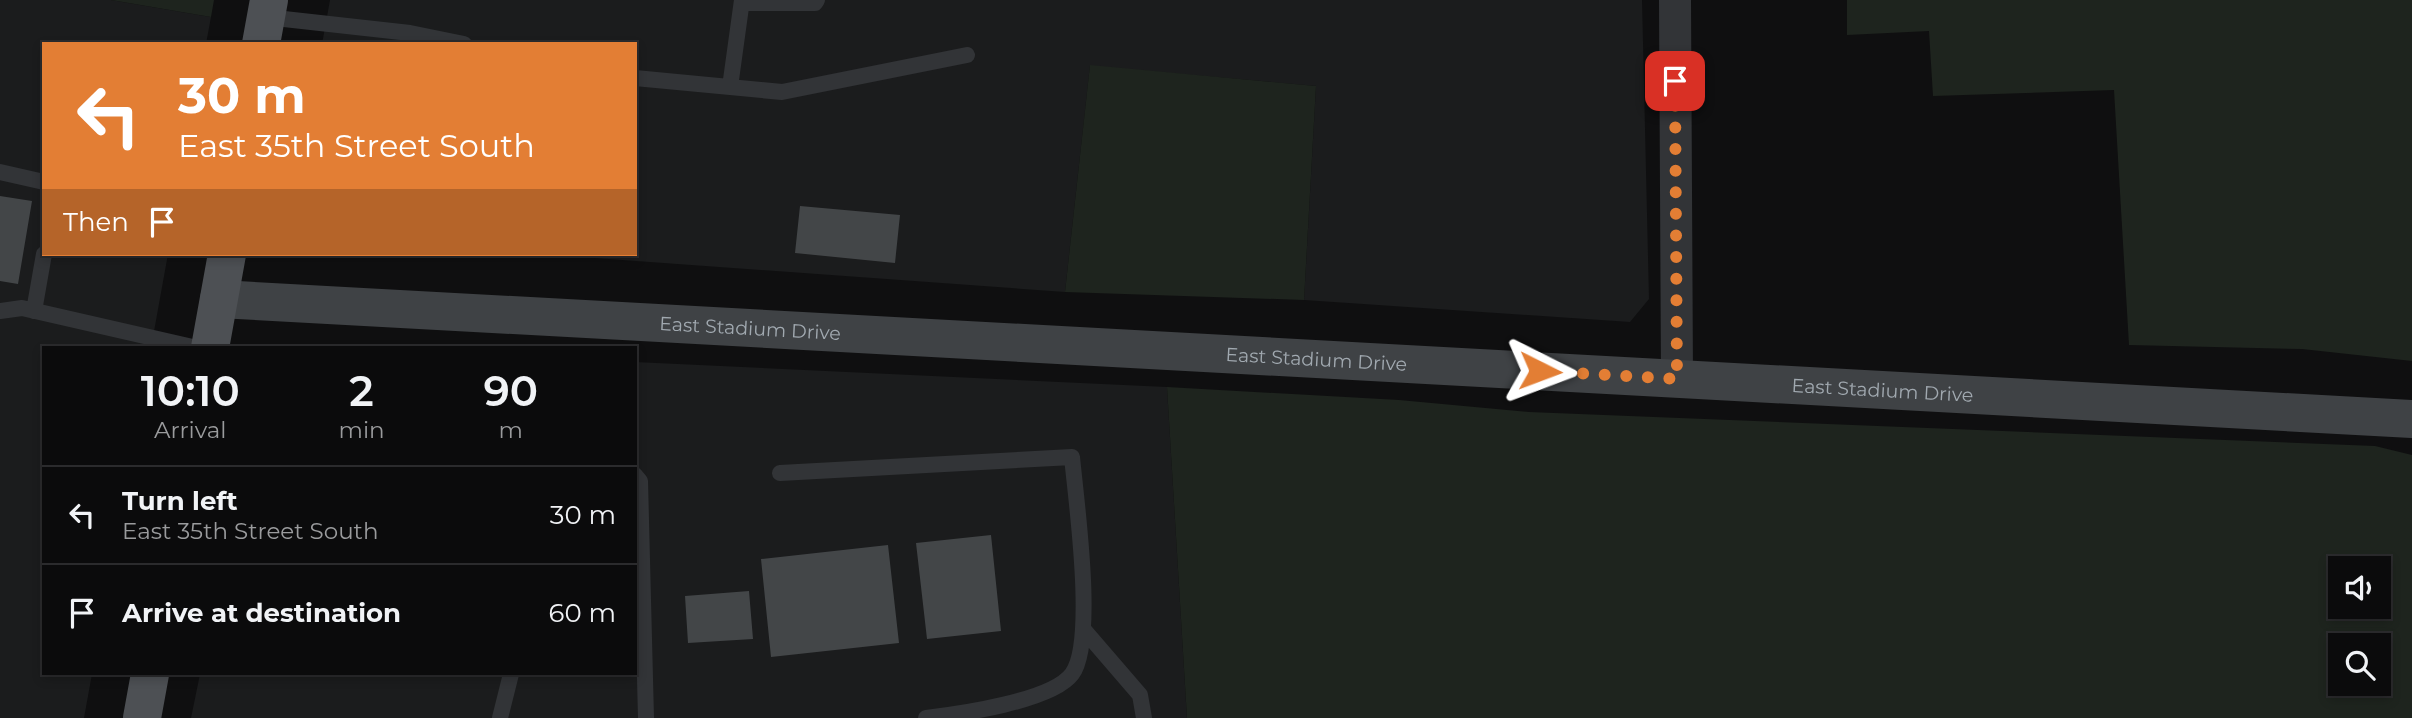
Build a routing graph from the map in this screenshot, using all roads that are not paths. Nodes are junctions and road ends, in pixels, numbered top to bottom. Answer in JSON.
{"nodes":[{"id":1,"x":817,"y":0,"type":"edge"},
{"id":2,"x":1675,"y":0,"type":"edge"},
{"id":3,"x":743,"y":1,"type":"edge"},
{"id":4,"x":265,"y":20,"type":"edge"},
{"id":5,"x":454,"y":42,"type":"edge"},
{"id":6,"x":967,"y":55,"type":"dead end"},
{"id":7,"x":637,"y":78,"type":"edge"},
{"id":8,"x":730,"y":87,"type":"junction"},
{"id":9,"x":0,"y":172,"type":"edge"},
{"id":10,"x":42,"y":182,"type":"edge"},
{"id":11,"x":44,"y":256,"type":"edge"},
{"id":12,"x":227,"y":256,"type":"edge"},
{"id":13,"x":219,"y":299,"type":"junction"},
{"id":14,"x":0,"y":311,"type":"edge"},
{"id":15,"x":34,"y":311,"type":"junction"},
{"id":16,"x":188,"y":346,"type":"edge"},
{"id":17,"x":210,"y":346,"type":"edge"},
{"id":18,"x":1677,"y":379,"type":"junction"},
{"id":19,"x":2412,"y":419,"type":"edge"},
{"id":20,"x":780,"y":473,"type":"dead end"},
{"id":21,"x":637,"y":477,"type":"edge"},
{"id":22,"x":1084,"y":630,"type":"junction"},
{"id":23,"x":150,"y":675,"type":"edge"},
{"id":24,"x":511,"y":675,"type":"edge"},
{"id":25,"x":990,"y":712,"type":"edge"},
{"id":26,"x":142,"y":718,"type":"edge"},
{"id":27,"x":500,"y":718,"type":"edge"},
{"id":28,"x":646,"y":718,"type":"edge"},
{"id":29,"x":926,"y":718,"type":"edge"},
{"id":30,"x":1144,"y":718,"type":"edge"}],
"edges":[{"from":1,"to":3,"type":"lane"},
{"from":2,"to":18,"type":"street"},
{"from":3,"to":8,"type":"lane"},
{"from":4,"to":5,"type":"lane"},
{"from":6,"to":8,"type":"lane"},
{"from":7,"to":8,"type":"lane"},
{"from":9,"to":10,"type":"lane"},
{"from":11,"to":15,"type":"lane"},
{"from":12,"to":13,"type":"main road"},
{"from":13,"to":17,"type":"main road"},
{"from":13,"to":18,"type":"main road","name":"East Stadium Drive"},
{"from":14,"to":15,"type":"lane"},
{"from":15,"to":16,"type":"lane"},
{"from":18,"to":19,"type":"main road","name":"East Stadium Drive"},
{"from":20,"to":22,"type":"lane"},
{"from":21,"to":28,"type":"lane"},
{"from":22,"to":25,"type":"lane"},
{"from":22,"to":30,"type":"lane"},
{"from":23,"to":26,"type":"main road"},
{"from":24,"to":27,"type":"lane"},
{"from":25,"to":29,"type":"lane"}]}
